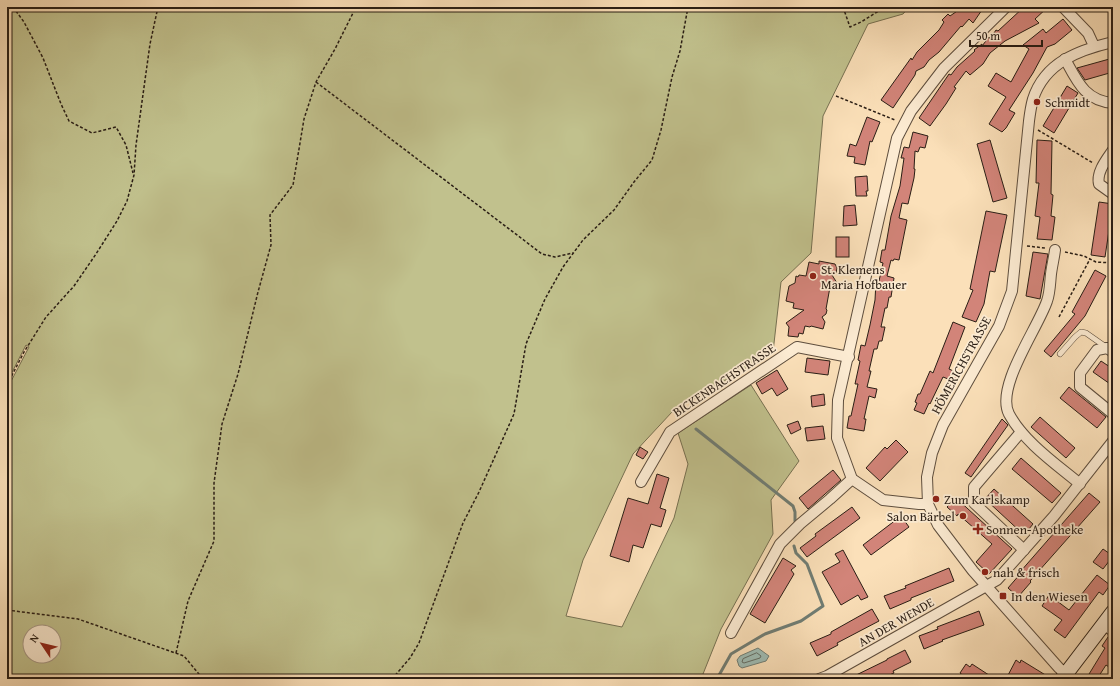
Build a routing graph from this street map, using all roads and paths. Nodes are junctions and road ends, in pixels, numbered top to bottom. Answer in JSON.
{"nodes":[{"id":1,"x":13,"y":7,"type":"edge"},
{"id":2,"x":158,"y":7,"type":"edge"},
{"id":3,"x":356,"y":7,"type":"edge"},
{"id":4,"x":688,"y":7,"type":"edge"},
{"id":5,"x":842,"y":7,"type":"edge"},
{"id":6,"x":885,"y":7,"type":"edge"},
{"id":7,"x":1006,"y":7,"type":"edge"},
{"id":8,"x":1063,"y":7,"type":"edge"},
{"id":9,"x":1113,"y":42,"type":"edge"},
{"id":10,"x":1094,"y":46,"type":"junction"},
{"id":11,"x":1066,"y":59,"type":"junction"},
{"id":12,"x":316,"y":82,"type":"junction"},
{"id":13,"x":836,"y":96,"type":"dead end"},
{"id":14,"x":1113,"y":103,"type":"edge"},
{"id":15,"x":904,"y":124,"type":"junction"},
{"id":16,"x":1029,"y":127,"type":"junction"},
{"id":17,"x":1113,"y":150,"type":"edge"},
{"id":18,"x":1102,"y":169,"type":"junction"},
{"id":19,"x":134,"y":175,"type":"junction"},
{"id":20,"x":1113,"y":194,"type":"edge"},
{"id":21,"x":1017,"y":245,"type":"junction"},
{"id":22,"x":1055,"y":250,"type":"junction"},
{"id":23,"x":573,"y":254,"type":"junction"},
{"id":24,"x":1090,"y":259,"type":"junction"},
{"id":25,"x":1113,"y":263,"type":"edge"},
{"id":26,"x":1059,"y":317,"type":"dead end"},
{"id":27,"x":1110,"y":350,"type":"edge"},
{"id":28,"x":1060,"y":354,"type":"dead end"},
{"id":29,"x":849,"y":357,"type":"junction"},
{"id":30,"x":7,"y":385,"type":"edge"},
{"id":31,"x":1113,"y":414,"type":"edge"},
{"id":32,"x":1021,"y":432,"type":"junction"},
{"id":33,"x":1113,"y":441,"type":"edge"},
{"id":34,"x":852,"y":479,"type":"junction"},
{"id":35,"x":641,"y":482,"type":"dead end"},
{"id":36,"x":1080,"y":484,"type":"junction"},
{"id":37,"x":928,"y":504,"type":"junction"},
{"id":38,"x":1024,"y":550,"type":"junction"},
{"id":39,"x":986,"y":587,"type":"junction"},
{"id":40,"x":7,"y":610,"type":"edge"},
{"id":41,"x":1113,"y":612,"type":"edge"},
{"id":42,"x":1108,"y":628,"type":"edge"},
{"id":43,"x":731,"y":633,"type":"dead end"},
{"id":44,"x":176,"y":653,"type":"junction"},
{"id":45,"x":1064,"y":676,"type":"edge"},
{"id":46,"x":203,"y":679,"type":"edge"},
{"id":47,"x":392,"y":679,"type":"edge"},
{"id":48,"x":819,"y":679,"type":"edge"}],
"edges":[{"from":1,"to":19,"type":"path"},
{"from":2,"to":19,"type":"path"},
{"from":3,"to":12,"type":"path"},
{"from":4,"to":23,"type":"path"},
{"from":5,"to":6,"type":"path"},
{"from":7,"to":15,"type":"street"},
{"from":8,"to":10,"type":"street"},
{"from":9,"to":10,"type":"street","name":"HÖMERICHSTRASSE"},
{"from":10,"to":11,"type":"street","name":"HÖMERICHSTRASSE"},
{"from":11,"to":14,"type":"street"},
{"from":11,"to":16,"type":"street","name":"HÖMERICHSTRASSE"},
{"from":12,"to":23,"type":"path"},
{"from":12,"to":44,"type":"path"},
{"from":13,"to":15,"type":"path"},
{"from":15,"to":29,"type":"street"},
{"from":16,"to":18,"type":"path"},
{"from":16,"to":21,"type":"street","name":"HÖMERICHSTRASSE"},
{"from":17,"to":18,"type":"street"},
{"from":18,"to":20,"type":"street"},
{"from":19,"to":30,"type":"path"},
{"from":21,"to":22,"type":"path"},
{"from":21,"to":37,"type":"street","name":"HÖMERICHSTRASSE"},
{"from":22,"to":24,"type":"path"},
{"from":22,"to":32,"type":"street"},
{"from":23,"to":47,"type":"path"},
{"from":24,"to":25,"type":"path"},
{"from":24,"to":26,"type":"path"},
{"from":27,"to":28,"type":"lane"},
{"from":27,"to":31,"type":"street"},
{"from":29,"to":34,"type":"street"},
{"from":29,"to":35,"type":"street","name":"BICKENBACHSTRASSE"},
{"from":32,"to":36,"type":"street"},
{"from":32,"to":38,"type":"street"},
{"from":33,"to":36,"type":"street"},
{"from":34,"to":37,"type":"street"},
{"from":34,"to":43,"type":"street"},
{"from":36,"to":38,"type":"street"},
{"from":37,"to":39,"type":"street","name":"HÖMERICHSTRASSE"},
{"from":38,"to":39,"type":"street"},
{"from":39,"to":45,"type":"street","name":"HÖMERICHSTRASSE"},
{"from":39,"to":48,"type":"street","name":"AN DER WENDE"},
{"from":40,"to":44,"type":"path"},
{"from":41,"to":42,"type":"main road"},
{"from":42,"to":45,"type":"main road"},
{"from":44,"to":46,"type":"path"}]}
